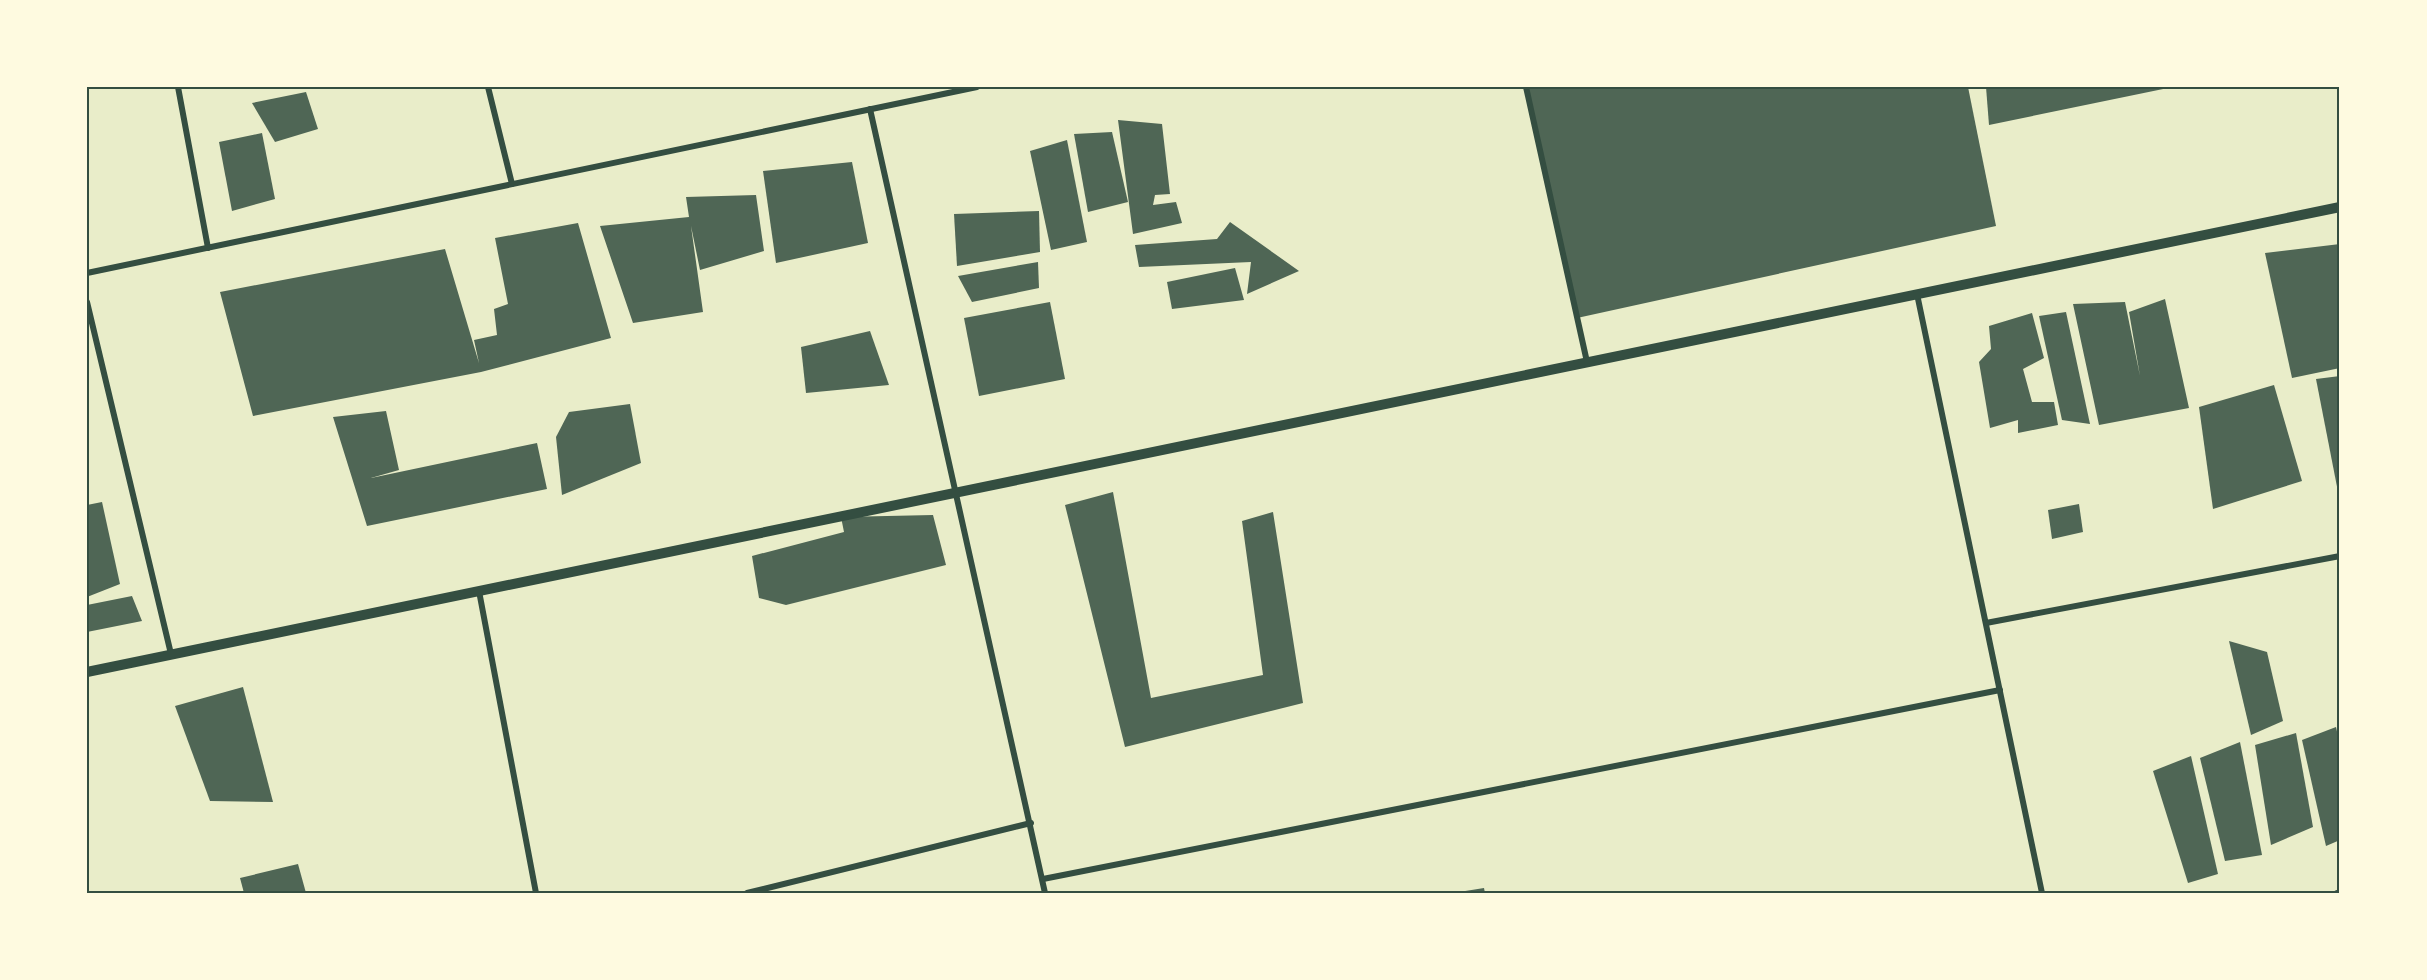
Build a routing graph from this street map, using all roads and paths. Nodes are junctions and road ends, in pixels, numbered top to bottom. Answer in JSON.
{"nodes":[{"id":1,"x":178,"y":87,"type":"edge"},
{"id":2,"x":488,"y":87,"type":"edge"},
{"id":3,"x":977,"y":87,"type":"edge"},
{"id":4,"x":1526,"y":87,"type":"edge"},
{"id":5,"x":870,"y":109,"type":"junction"},
{"id":6,"x":512,"y":184,"type":"junction"},
{"id":7,"x":2340,"y":207,"type":"edge"},
{"id":8,"x":208,"y":248,"type":"junction"},
{"id":9,"x":87,"y":273,"type":"edge"},
{"id":10,"x":1917,"y":294,"type":"junction"},
{"id":11,"x":87,"y":302,"type":"edge"},
{"id":12,"x":1587,"y":362,"type":"junction"},
{"id":13,"x":957,"y":492,"type":"junction"},
{"id":14,"x":2340,"y":556,"type":"edge"},
{"id":15,"x":479,"y":591,"type":"junction"},
{"id":16,"x":1986,"y":623,"type":"junction"},
{"id":17,"x":171,"y":654,"type":"junction"},
{"id":18,"x":87,"y":672,"type":"edge"},
{"id":19,"x":2000,"y":690,"type":"junction"},
{"id":20,"x":1031,"y":824,"type":"junction"},
{"id":21,"x":1043,"y":879,"type":"junction"},
{"id":22,"x":536,"y":893,"type":"edge"},
{"id":23,"x":747,"y":893,"type":"edge"},
{"id":24,"x":1046,"y":893,"type":"edge"},
{"id":25,"x":2042,"y":893,"type":"edge"}],
"edges":[{"from":1,"to":8,"type":"street"},
{"from":2,"to":6,"type":"street"},
{"from":3,"to":5,"type":"street"},
{"from":4,"to":12,"type":"street"},
{"from":5,"to":6,"type":"street"},
{"from":5,"to":13,"type":"street"},
{"from":6,"to":8,"type":"street"},
{"from":7,"to":10,"type":"street"},
{"from":8,"to":9,"type":"street"},
{"from":10,"to":12,"type":"street"},
{"from":10,"to":16,"type":"street"},
{"from":11,"to":17,"type":"street"},
{"from":12,"to":13,"type":"street"},
{"from":13,"to":15,"type":"street"},
{"from":13,"to":20,"type":"street"},
{"from":14,"to":16,"type":"street"},
{"from":15,"to":17,"type":"street"},
{"from":15,"to":22,"type":"street"},
{"from":16,"to":19,"type":"street"},
{"from":17,"to":18,"type":"street"},
{"from":19,"to":21,"type":"street"},
{"from":19,"to":25,"type":"street"},
{"from":20,"to":21,"type":"street"},
{"from":20,"to":23,"type":"street"},
{"from":21,"to":24,"type":"street"}]}
